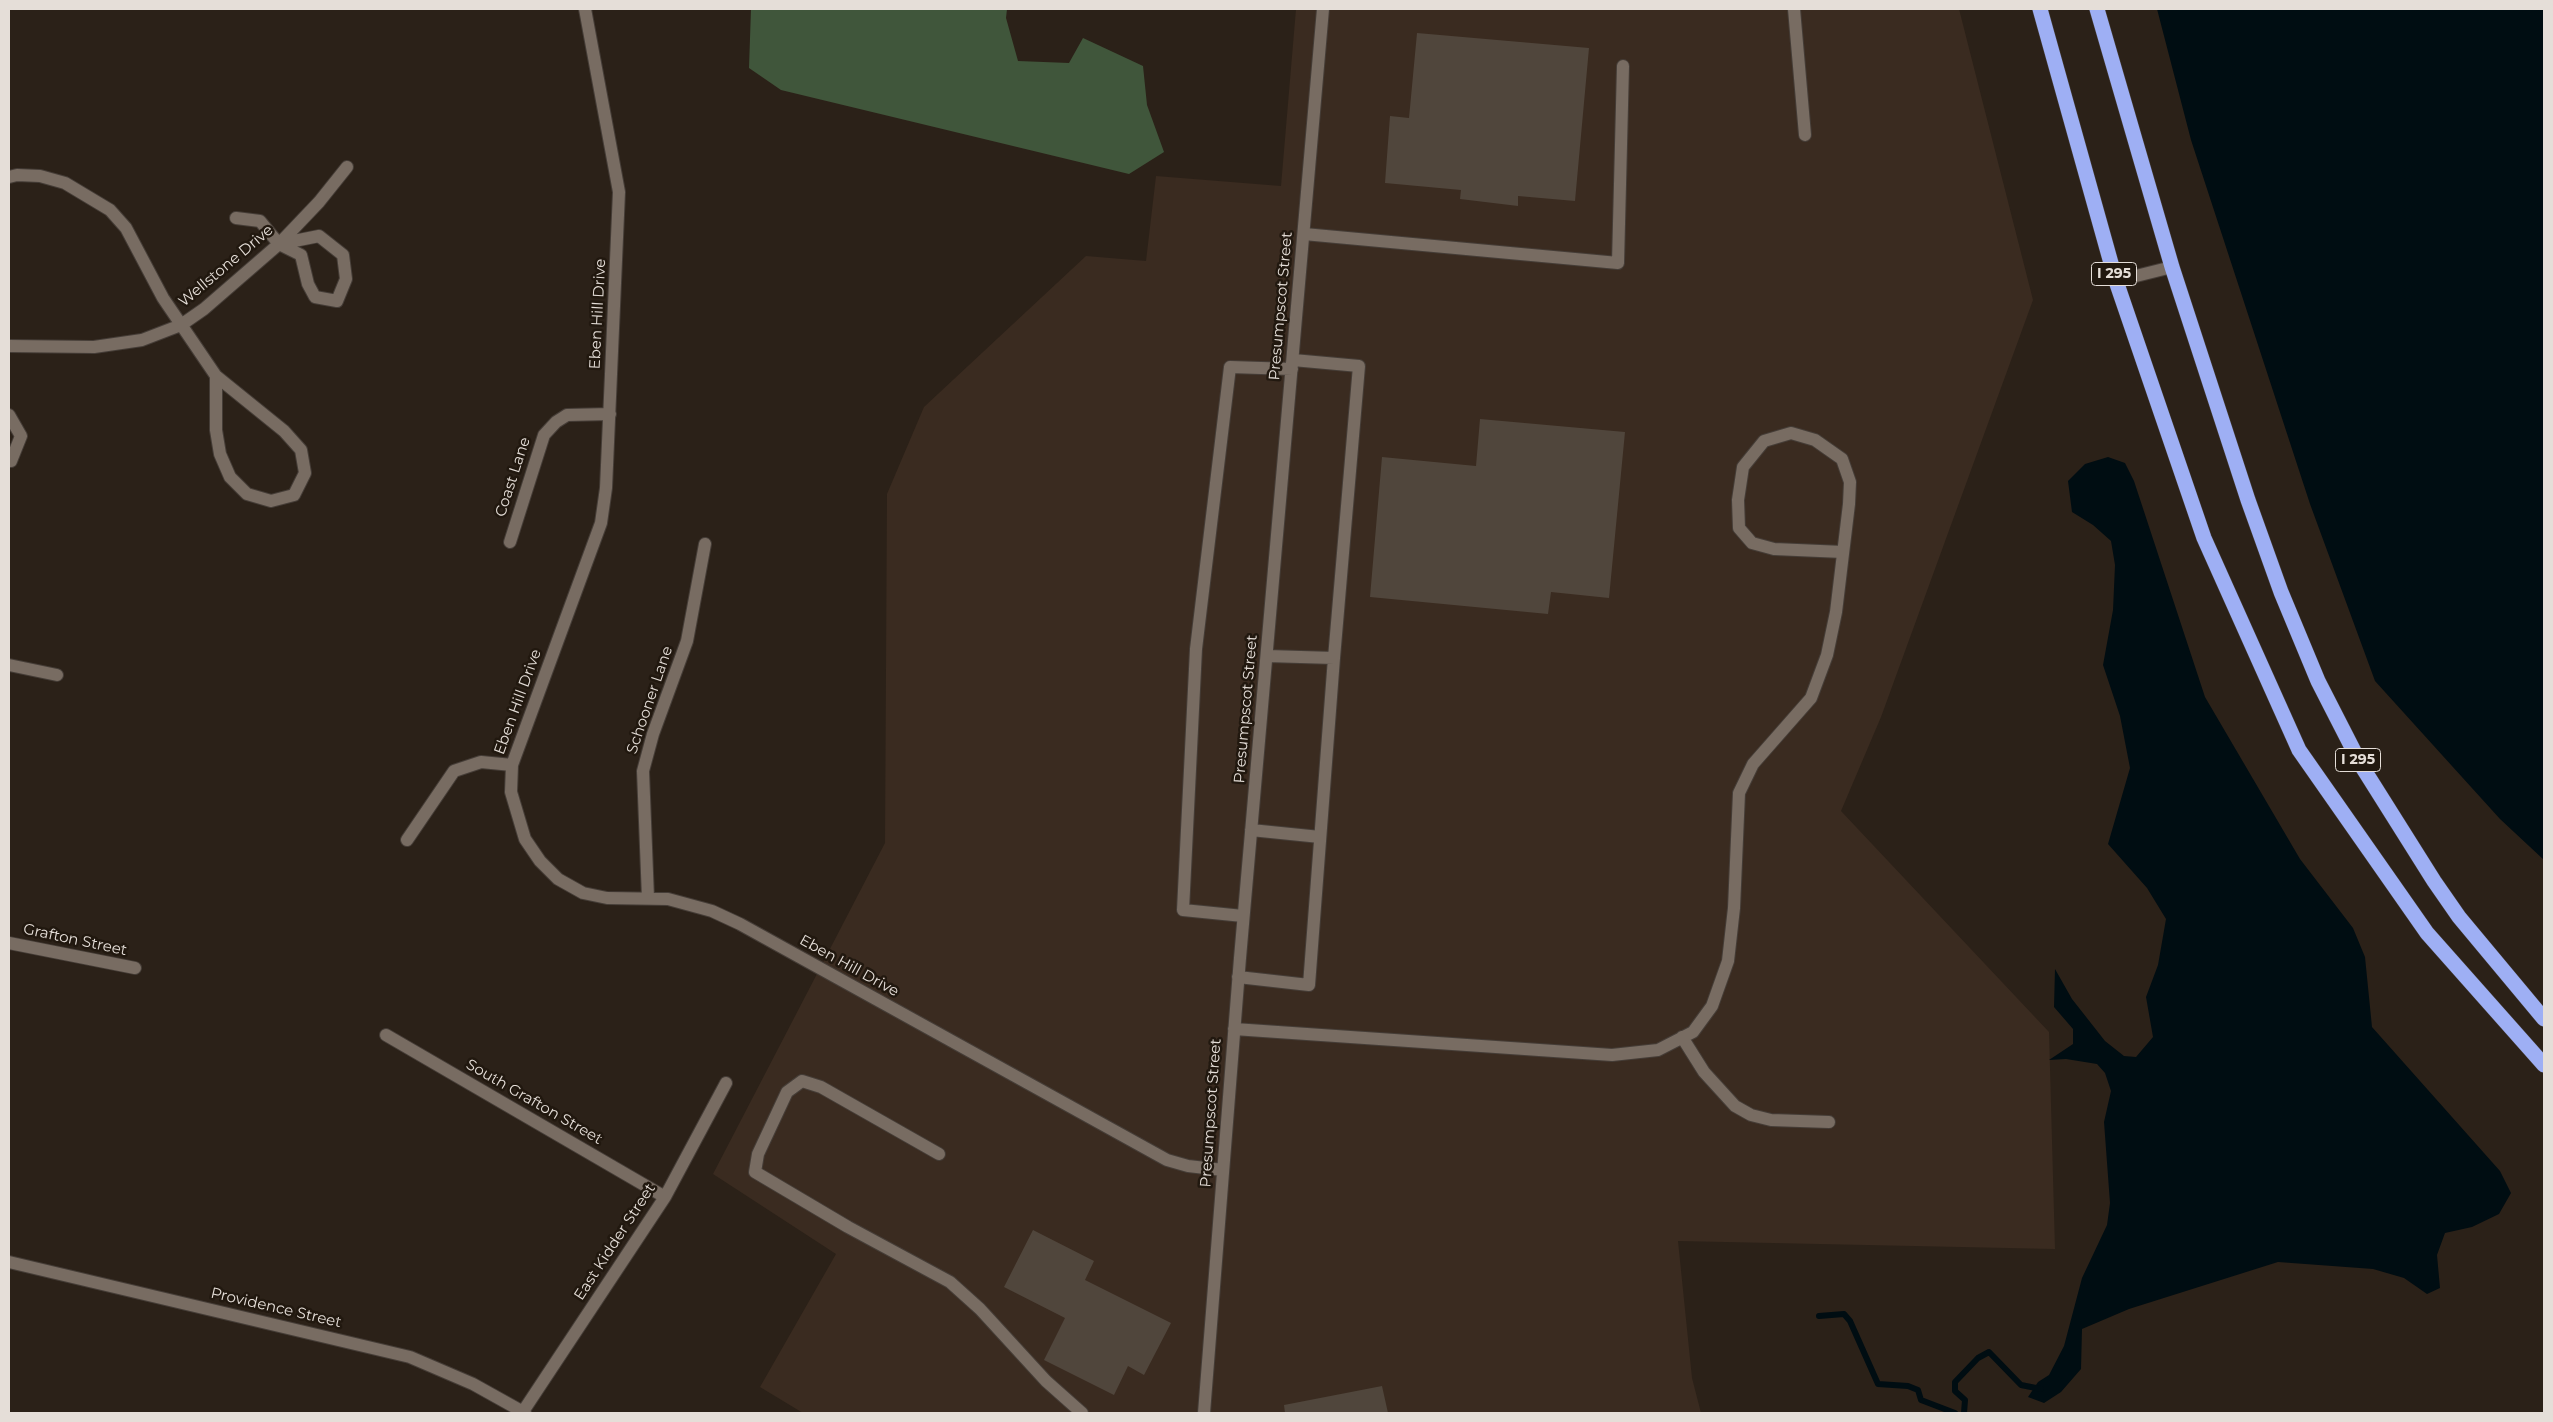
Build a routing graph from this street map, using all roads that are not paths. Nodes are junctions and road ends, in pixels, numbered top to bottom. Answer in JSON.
{"nodes":[{"id":1,"x":1323,"y":9,"type":"edge"},
{"id":2,"x":1794,"y":9,"type":"edge"},
{"id":3,"x":2040,"y":9,"type":"edge"},
{"id":4,"x":2097,"y":9,"type":"edge"},
{"id":5,"x":588,"y":10,"type":"edge"},
{"id":6,"x":1623,"y":66,"type":"dead end"},
{"id":7,"x":1805,"y":135,"type":"dead end"},
{"id":8,"x":347,"y":167,"type":"dead end"},
{"id":9,"x":9,"y":177,"type":"edge"},
{"id":10,"x":236,"y":218,"type":"dead end"},
{"id":11,"x":1304,"y":234,"type":"junction"},
{"id":12,"x":279,"y":244,"type":"junction"},
{"id":13,"x":2172,"y":267,"type":"junction"},
{"id":14,"x":2116,"y":281,"type":"junction"},
{"id":15,"x":181,"y":324,"type":"junction"},
{"id":16,"x":9,"y":346,"type":"edge"},
{"id":17,"x":1292,"y":364,"type":"junction"},
{"id":18,"x":216,"y":376,"type":"junction"},
{"id":19,"x":610,"y":414,"type":"junction"},
{"id":20,"x":9,"y":415,"type":"edge"},
{"id":21,"x":9,"y":461,"type":"edge"},
{"id":22,"x":510,"y":542,"type":"dead end"},
{"id":23,"x":705,"y":544,"type":"dead end"},
{"id":24,"x":1843,"y":552,"type":"junction"},
{"id":25,"x":1267,"y":656,"type":"junction"},
{"id":26,"x":1334,"y":658,"type":"junction"},
{"id":27,"x":9,"y":665,"type":"edge"},
{"id":28,"x":57,"y":675,"type":"dead end"},
{"id":29,"x":512,"y":765,"type":"junction"},
{"id":30,"x":1251,"y":830,"type":"junction"},
{"id":31,"x":1320,"y":837,"type":"junction"},
{"id":32,"x":407,"y":840,"type":"dead end"},
{"id":33,"x":648,"y":898,"type":"junction"},
{"id":34,"x":1244,"y":916,"type":"junction"},
{"id":35,"x":9,"y":943,"type":"edge"},
{"id":36,"x":135,"y":968,"type":"dead end"},
{"id":37,"x":1238,"y":977,"type":"junction"},
{"id":38,"x":2544,"y":1019,"type":"edge"},
{"id":39,"x":1234,"y":1029,"type":"junction"},
{"id":40,"x":386,"y":1035,"type":"dead end"},
{"id":41,"x":1682,"y":1037,"type":"junction"},
{"id":42,"x":2544,"y":1065,"type":"edge"},
{"id":43,"x":726,"y":1083,"type":"dead end"},
{"id":44,"x":1829,"y":1122,"type":"dead end"},
{"id":45,"x":939,"y":1154,"type":"dead end"},
{"id":46,"x":1223,"y":1170,"type":"junction"},
{"id":47,"x":665,"y":1197,"type":"junction"},
{"id":48,"x":9,"y":1262,"type":"edge"},
{"id":49,"x":523,"y":1413,"type":"edge"},
{"id":50,"x":1082,"y":1413,"type":"edge"},
{"id":51,"x":1204,"y":1413,"type":"edge"}],
"edges":[{"from":1,"to":11,"type":"street","name":"Presumpscot Street"},
{"from":2,"to":7,"type":"street"},
{"from":3,"to":14,"type":"highway","number":"I 295"},
{"from":4,"to":13,"type":"highway","number":"I 295"},
{"from":5,"to":19,"type":"street","name":"Eben Hill Drive"},
{"from":6,"to":11,"type":"street"},
{"from":8,"to":12,"type":"street","name":"Wellstone Drive"},
{"from":9,"to":15,"type":"street"},
{"from":10,"to":12,"type":"street"},
{"from":11,"to":17,"type":"street","name":"Presumpscot Street"},
{"from":12,"to":12,"type":"street"},
{"from":12,"to":15,"type":"street","name":"Wellstone Drive"},
{"from":13,"to":14,"type":"street"},
{"from":13,"to":38,"type":"highway","number":"I 295"},
{"from":14,"to":42,"type":"highway","number":"I 295"},
{"from":15,"to":16,"type":"street","name":"Wellstone Drive"},
{"from":15,"to":18,"type":"street"},
{"from":17,"to":25,"type":"street","name":"Presumpscot Street"},
{"from":17,"to":26,"type":"street"},
{"from":17,"to":34,"type":"street"},
{"from":18,"to":18,"type":"street"},
{"from":19,"to":22,"type":"street","name":"Coast Lane"},
{"from":19,"to":29,"type":"street","name":"Eben Hill Drive"},
{"from":20,"to":21,"type":"street"},
{"from":23,"to":33,"type":"street","name":"Schooner Lane"},
{"from":24,"to":24,"type":"street"},
{"from":24,"to":41,"type":"street"},
{"from":25,"to":26,"type":"street"},
{"from":25,"to":30,"type":"street","name":"Presumpscot Street"},
{"from":26,"to":31,"type":"street"},
{"from":27,"to":28,"type":"street"},
{"from":29,"to":32,"type":"street"},
{"from":29,"to":33,"type":"street","name":"Eben Hill Drive"},
{"from":30,"to":31,"type":"street"},
{"from":30,"to":34,"type":"street","name":"Presumpscot Street"},
{"from":31,"to":37,"type":"street"},
{"from":33,"to":46,"type":"street","name":"Eben Hill Drive"},
{"from":34,"to":37,"type":"street","name":"Presumpscot Street"},
{"from":35,"to":36,"type":"street","name":"Grafton Street"},
{"from":37,"to":39,"type":"street","name":"Presumpscot Street"},
{"from":39,"to":41,"type":"street"},
{"from":39,"to":46,"type":"street","name":"Presumpscot Street"},
{"from":40,"to":47,"type":"street","name":"South Grafton Street"},
{"from":41,"to":44,"type":"street"},
{"from":43,"to":47,"type":"street","name":"East Kidder Street"},
{"from":45,"to":50,"type":"street"},
{"from":46,"to":51,"type":"street","name":"Presumpscot Street"},
{"from":47,"to":49,"type":"street","name":"East Kidder Street"},
{"from":48,"to":49,"type":"street","name":"Providence Street"}]}
